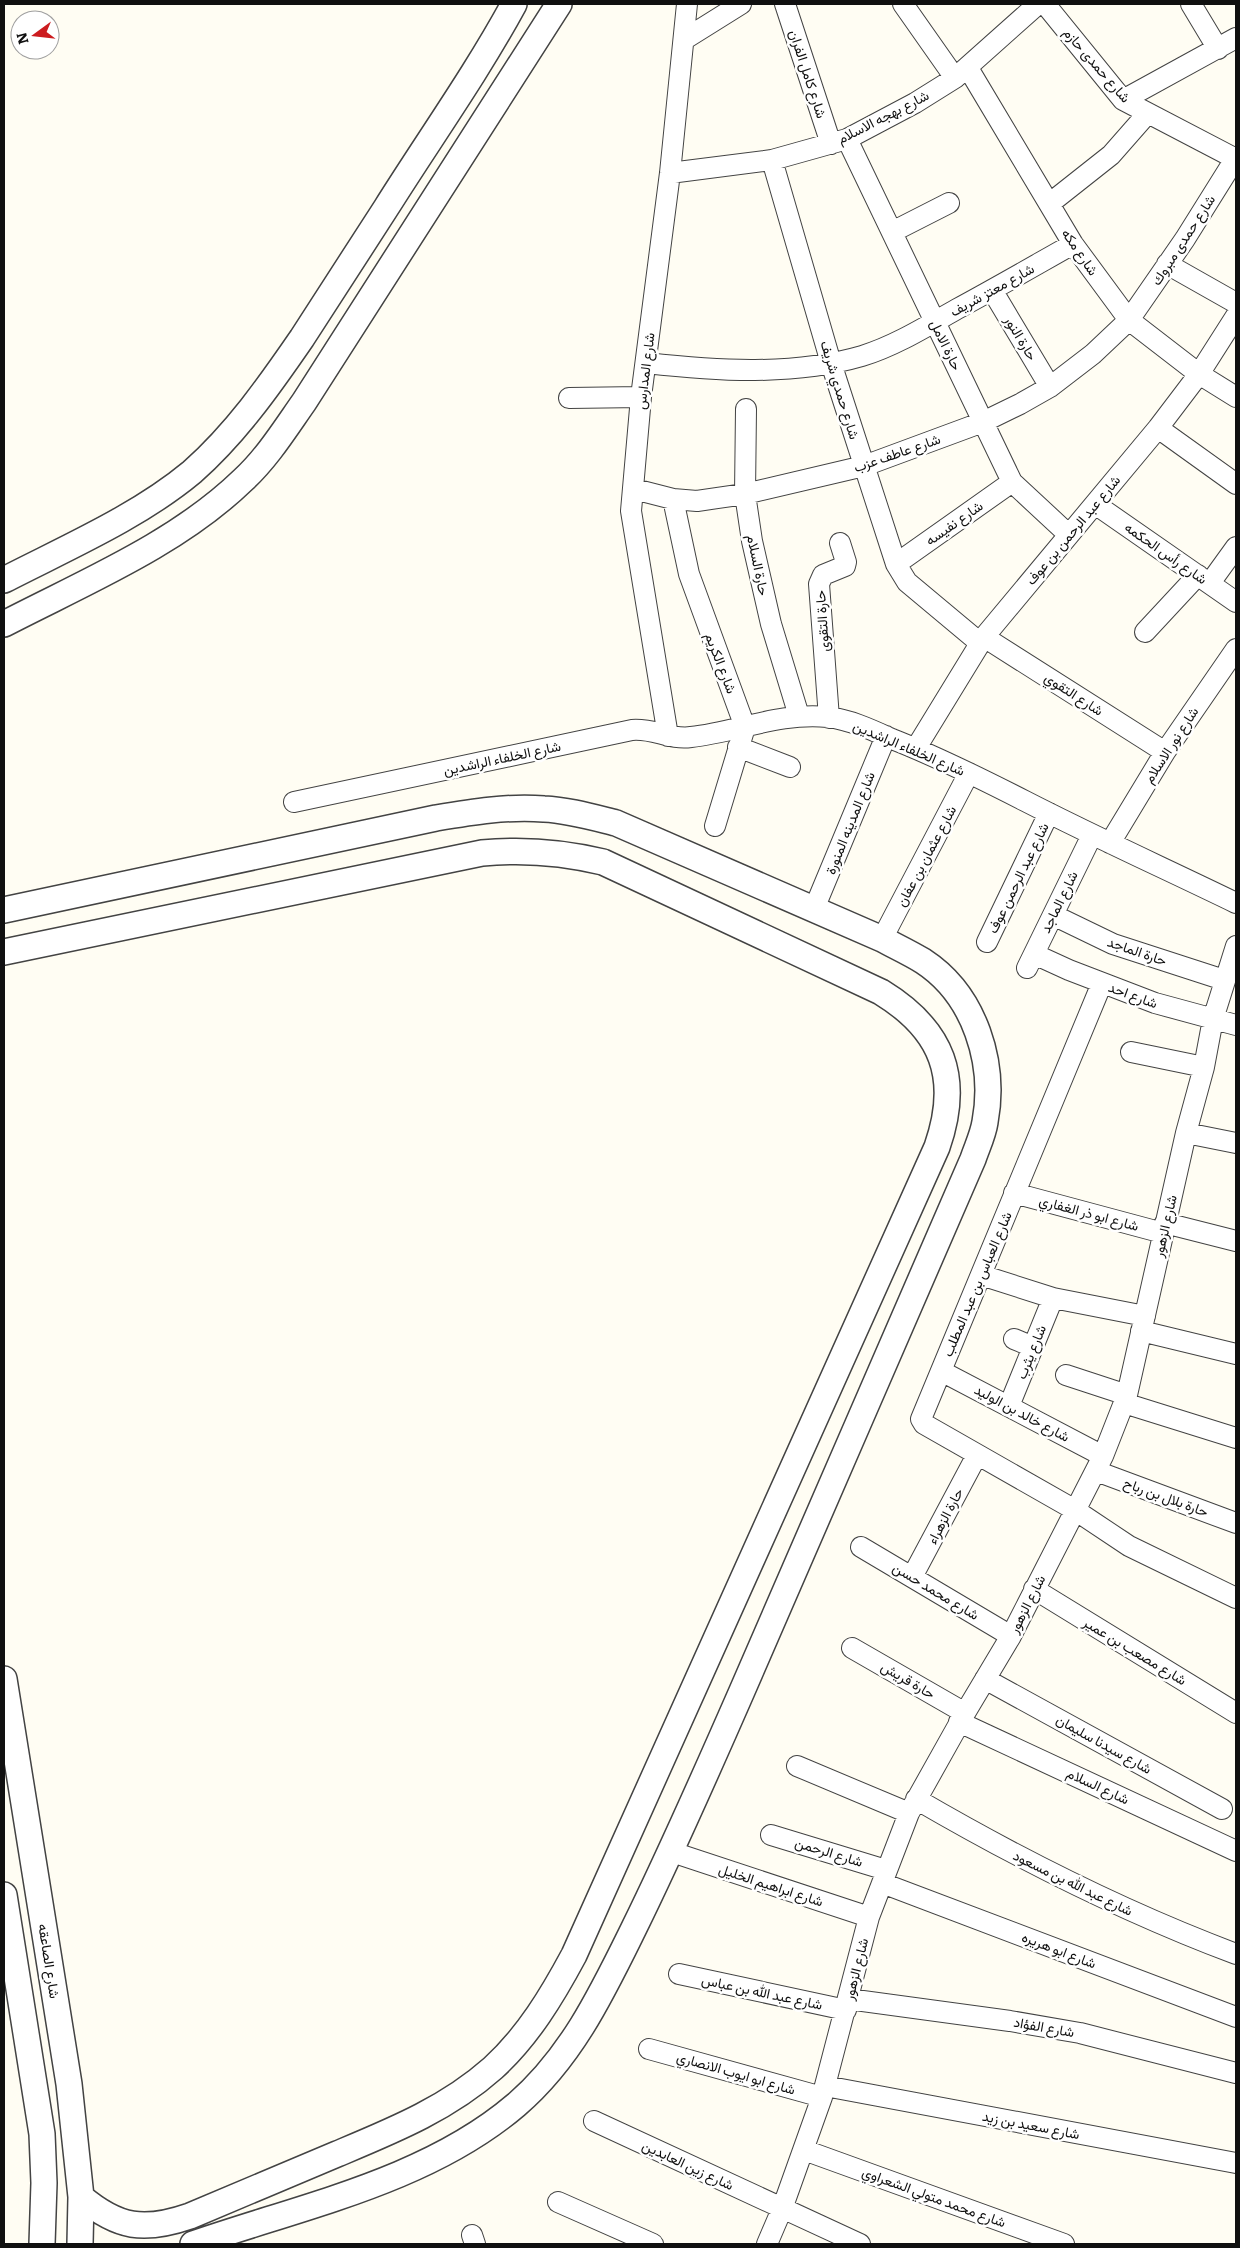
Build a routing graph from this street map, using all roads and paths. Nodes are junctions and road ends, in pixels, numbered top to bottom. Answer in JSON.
{"nodes":[{"id":1,"x":559,"y":4,"type":"edge"},
{"id":2,"x":687,"y":4,"type":"edge"},
{"id":3,"x":741,"y":4,"type":"edge"},
{"id":4,"x":785,"y":4,"type":"edge"},
{"id":5,"x":903,"y":4,"type":"edge"},
{"id":6,"x":1038,"y":4,"type":"edge"},
{"id":7,"x":1045,"y":4,"type":"edge"},
{"id":8,"x":1191,"y":4,"type":"edge"},
{"id":9,"x":513,"y":10,"type":"edge"},
{"id":10,"x":1236,"y":38,"type":"edge"},
{"id":11,"x":685,"y":39,"type":"junction"},
{"id":12,"x":1218,"y":49,"type":"junction"},
{"id":13,"x":962,"y":73,"type":"junction"},
{"id":14,"x":1123,"y":100,"type":"junction"},
{"id":15,"x":1147,"y":114,"type":"junction"},
{"id":16,"x":839,"y":141,"type":"junction"},
{"id":17,"x":1236,"y":159,"type":"edge"},
{"id":18,"x":772,"y":160,"type":"junction"},
{"id":19,"x":670,"y":173,"type":"junction"},
{"id":20,"x":948,"y":203,"type":"dead end"},
{"id":21,"x":1049,"y":204,"type":"junction"},
{"id":22,"x":892,"y":232,"type":"junction"},
{"id":23,"x":1073,"y":244,"type":"junction"},
{"id":24,"x":1167,"y":264,"type":"junction"},
{"id":25,"x":336,"y":286,"type":"junction"},
{"id":26,"x":992,"y":290,"type":"junction"},
{"id":27,"x":1236,"y":302,"type":"edge"},
{"id":28,"x":366,"y":306,"type":"junction"},
{"id":29,"x":1236,"y":316,"type":"edge"},
{"id":30,"x":1129,"y":320,"type":"junction"},
{"id":31,"x":935,"y":322,"type":"junction"},
{"id":32,"x":646,"y":363,"type":"junction"},
{"id":33,"x":831,"y":363,"type":"junction"},
{"id":34,"x":1199,"y":374,"type":"junction"},
{"id":35,"x":1050,"y":387,"type":"junction"},
{"id":36,"x":641,"y":397,"type":"junction"},
{"id":37,"x":1236,"y":397,"type":"edge"},
{"id":38,"x":569,"y":398,"type":"dead end"},
{"id":39,"x":746,"y":409,"type":"dead end"},
{"id":40,"x":983,"y":422,"type":"junction"},
{"id":41,"x":1158,"y":428,"type":"junction"},
{"id":42,"x":864,"y":466,"type":"junction"},
{"id":43,"x":1012,"y":482,"type":"junction"},
{"id":44,"x":1236,"y":484,"type":"edge"},
{"id":45,"x":634,"y":490,"type":"junction"},
{"id":46,"x":745,"y":494,"type":"junction"},
{"id":47,"x":673,"y":499,"type":"junction"},
{"id":48,"x":1095,"y":504,"type":"junction"},
{"id":49,"x":1069,"y":535,"type":"junction"},
{"id":50,"x":840,"y":543,"type":"dead end"},
{"id":51,"x":1236,"y":547,"type":"edge"},
{"id":52,"x":896,"y":564,"type":"junction"},
{"id":53,"x":1204,"y":579,"type":"junction"},
{"id":54,"x":4,"y":580,"type":"edge"},
{"id":55,"x":1236,"y":602,"type":"edge"},
{"id":56,"x":4,"y":624,"type":"edge"},
{"id":57,"x":1145,"y":632,"type":"dead end"},
{"id":58,"x":982,"y":640,"type":"junction"},
{"id":59,"x":1234,"y":656,"type":"edge"},
{"id":60,"x":799,"y":716,"type":"junction"},
{"id":61,"x":829,"y":718,"type":"junction"},
{"id":62,"x":745,"y":727,"type":"junction"},
{"id":63,"x":668,"y":736,"type":"junction"},
{"id":64,"x":886,"y":736,"type":"junction"},
{"id":65,"x":738,"y":747,"type":"junction"},
{"id":66,"x":916,"y":748,"type":"junction"},
{"id":67,"x":1165,"y":752,"type":"junction"},
{"id":68,"x":790,"y":767,"type":"dead end"},
{"id":69,"x":969,"y":773,"type":"junction"},
{"id":70,"x":294,"y":802,"type":"dead end"},
{"id":71,"x":1049,"y":813,"type":"junction"},
{"id":72,"x":715,"y":826,"type":"dead end"},
{"id":73,"x":1101,"y":839,"type":"junction"},
{"id":74,"x":1236,"y":903,"type":"edge"},
{"id":75,"x":4,"y":910,"type":"edge"},
{"id":76,"x":814,"y":910,"type":"junction"},
{"id":77,"x":1053,"y":915,"type":"junction"},
{"id":78,"x":882,"y":939,"type":"junction"},
{"id":79,"x":987,"y":942,"type":"dead end"},
{"id":80,"x":1236,"y":946,"type":"edge"},
{"id":81,"x":4,"y":952,"type":"edge"},
{"id":82,"x":1031,"y":961,"type":"joint"},
{"id":83,"x":1224,"y":980,"type":"junction"},
{"id":84,"x":1102,"y":983,"type":"junction"},
{"id":85,"x":1213,"y":1019,"type":"junction"},
{"id":86,"x":1236,"y":1024,"type":"edge"},
{"id":87,"x":1131,"y":1052,"type":"dead end"},
{"id":88,"x":1204,"y":1067,"type":"junction"},
{"id":89,"x":1186,"y":1133,"type":"junction"},
{"id":90,"x":1236,"y":1143,"type":"edge"},
{"id":91,"x":1014,"y":1193,"type":"junction"},
{"id":92,"x":1164,"y":1228,"type":"junction"},
{"id":93,"x":1236,"y":1241,"type":"edge"},
{"id":94,"x":980,"y":1275,"type":"junction"},
{"id":95,"x":1053,"y":1298,"type":"junction"},
{"id":96,"x":1143,"y":1324,"type":"junction"},
{"id":97,"x":1014,"y":1339,"type":"dead end"},
{"id":98,"x":1033,"y":1347,"type":"junction"},
{"id":99,"x":1236,"y":1354,"type":"edge"},
{"id":100,"x":941,"y":1370,"type":"junction"},
{"id":101,"x":1066,"y":1375,"type":"dead end"},
{"id":102,"x":1126,"y":1399,"type":"junction"},
{"id":103,"x":1009,"y":1406,"type":"junction"},
{"id":104,"x":1236,"y":1438,"type":"edge"},
{"id":105,"x":977,"y":1455,"type":"junction"},
{"id":106,"x":1099,"y":1464,"type":"junction"},
{"id":107,"x":1075,"y":1510,"type":"junction"},
{"id":108,"x":1236,"y":1523,"type":"edge"},
{"id":109,"x":861,"y":1548,"type":"dead end"},
{"id":110,"x":912,"y":1577,"type":"junction"},
{"id":111,"x":1034,"y":1589,"type":"junction"},
{"id":112,"x":1236,"y":1598,"type":"edge"},
{"id":113,"x":1011,"y":1636,"type":"junction"},
{"id":114,"x":852,"y":1648,"type":"dead end"},
{"id":115,"x":4,"y":1678,"type":"edge"},
{"id":116,"x":985,"y":1679,"type":"junction"},
{"id":117,"x":1235,"y":1708,"type":"edge"},
{"id":118,"x":962,"y":1717,"type":"junction"},
{"id":119,"x":797,"y":1766,"type":"dead end"},
{"id":120,"x":912,"y":1806,"type":"junction"},
{"id":121,"x":1222,"y":1809,"type":"dead end"},
{"id":122,"x":771,"y":1835,"type":"dead end"},
{"id":123,"x":1236,"y":1851,"type":"edge"},
{"id":124,"x":672,"y":1852,"type":"junction"},
{"id":125,"x":884,"y":1876,"type":"junction"},
{"id":126,"x":4,"y":1895,"type":"edge"},
{"id":127,"x":869,"y":1917,"type":"junction"},
{"id":128,"x":1236,"y":1954,"type":"edge"},
{"id":129,"x":679,"y":1974,"type":"dead end"},
{"id":130,"x":847,"y":2005,"type":"junction"},
{"id":131,"x":1236,"y":2017,"type":"edge"},
{"id":132,"x":649,"y":2048,"type":"dead end"},
{"id":133,"x":1236,"y":2073,"type":"edge"},
{"id":134,"x":823,"y":2091,"type":"junction"},
{"id":135,"x":594,"y":2121,"type":"dead end"},
{"id":136,"x":804,"y":2150,"type":"junction"},
{"id":137,"x":1236,"y":2163,"type":"edge"},
{"id":138,"x":81,"y":2197,"type":"junction"},
{"id":139,"x":558,"y":2202,"type":"dead end"},
{"id":140,"x":782,"y":2209,"type":"junction"},
{"id":141,"x":190,"y":2216,"type":"junction"},
{"id":142,"x":196,"y":2243,"type":"edge"},
{"id":143,"x":42,"y":2244,"type":"edge"},
{"id":144,"x":80,"y":2244,"type":"edge"},
{"id":145,"x":653,"y":2244,"type":"edge"},
{"id":146,"x":767,"y":2244,"type":"edge"},
{"id":147,"x":860,"y":2244,"type":"edge"},
{"id":148,"x":1064,"y":2244,"type":"edge"}],
"edges":[{"from":1,"to":28,"type":"street"},
{"from":2,"to":11,"type":"street","name":"شارع المدارس"},
{"from":3,"to":11,"type":"street"},
{"from":4,"to":16,"type":"street","name":"شارع كامل الفران"},
{"from":5,"to":13,"type":"street","name":"شارع مكه"},
{"from":6,"to":13,"type":"street","name":"شارع بهجه الاسلام"},
{"from":7,"to":14,"type":"street","name":"شارع حمدى حازم"},
{"from":8,"to":12,"type":"street"},
{"from":9,"to":25,"type":"street"},
{"from":10,"to":12,"type":"street"},
{"from":11,"to":19,"type":"street","name":"شارع المدارس"},
{"from":12,"to":14,"type":"street"},
{"from":13,"to":16,"type":"street","name":"شارع بهجه الاسلام"},
{"from":13,"to":21,"type":"street","name":"شارع مكه"},
{"from":14,"to":15,"type":"street","name":"شارع حمدى حازم"},
{"from":15,"to":17,"type":"street","name":"شارع حمدى حازم"},
{"from":15,"to":21,"type":"street"},
{"from":16,"to":18,"type":"street","name":"شارع بهجه الاسلام"},
{"from":16,"to":22,"type":"street","name":"حارة الامل"},
{"from":17,"to":24,"type":"street","name":"شارع حمدى مبروك"},
{"from":18,"to":19,"type":"street","name":"شارع بهجه الاسلام"},
{"from":18,"to":33,"type":"street","name":"شارع حمدي شريف"},
{"from":19,"to":32,"type":"street","name":"شارع المدارس"},
{"from":20,"to":22,"type":"street"},
{"from":21,"to":23,"type":"street","name":"شارع مكه"},
{"from":22,"to":31,"type":"street","name":"حارة الامل"},
{"from":23,"to":26,"type":"street","name":"شارع معتز شريف"},
{"from":23,"to":30,"type":"street","name":"شارع مكه"},
{"from":24,"to":27,"type":"street"},
{"from":24,"to":30,"type":"street","name":"شارع حمدى مبروك"},
{"from":25,"to":28,"type":"street"},
{"from":25,"to":54,"type":"street"},
{"from":26,"to":31,"type":"street","name":"شارع معتز شريف"},
{"from":26,"to":35,"type":"street","name":"حارة النور"},
{"from":28,"to":56,"type":"street"},
{"from":29,"to":34,"type":"street","name":"شارع عبد الرحمن بن عوف"},
{"from":30,"to":34,"type":"street","name":"شارع مكه"},
{"from":30,"to":35,"type":"street","name":"شارع عاطف عزب"},
{"from":31,"to":33,"type":"street","name":"شارع معتز شريف"},
{"from":31,"to":40,"type":"street","name":"حارة الامل"},
{"from":32,"to":33,"type":"street","name":"شارع معتز شريف"},
{"from":32,"to":36,"type":"street","name":"شارع المدارس"},
{"from":33,"to":42,"type":"street","name":"شارع حمدي شريف"},
{"from":34,"to":37,"type":"street","name":"شارع مكه"},
{"from":34,"to":41,"type":"street","name":"شارع عبد الرحمن بن عوف"},
{"from":35,"to":40,"type":"street","name":"شارع عاطف عزب"},
{"from":36,"to":38,"type":"street"},
{"from":36,"to":45,"type":"street","name":"شارع المدارس"},
{"from":39,"to":46,"type":"street","name":"حارة السلام"},
{"from":40,"to":42,"type":"street","name":"شارع عاطف عزب"},
{"from":40,"to":43,"type":"street","name":"حارة الامل"},
{"from":41,"to":44,"type":"street"},
{"from":41,"to":48,"type":"street","name":"شارع عبد الرحمن بن عوف"},
{"from":42,"to":46,"type":"street","name":"شارع عاطف عزب"},
{"from":42,"to":52,"type":"street","name":"شارع حمدي شريف"},
{"from":43,"to":49,"type":"street","name":"حارة الامل"},
{"from":43,"to":52,"type":"street","name":"شارع نفيسه"},
{"from":45,"to":47,"type":"street","name":"شارع عاطف عزب"},
{"from":45,"to":63,"type":"street","name":"شارع المدارس"},
{"from":46,"to":47,"type":"street","name":"شارع عاطف عزب"},
{"from":46,"to":60,"type":"street","name":"حارة السلام"},
{"from":47,"to":62,"type":"street","name":"شارع الكريم"},
{"from":48,"to":49,"type":"street","name":"شارع عبد الرحمن بن عوف"},
{"from":48,"to":53,"type":"street","name":"شارع رأس الحكمه"},
{"from":49,"to":58,"type":"street","name":"شارع عبد الرحمن بن عوف"},
{"from":50,"to":61,"type":"street","name":"حارة التقوى"},
{"from":51,"to":53,"type":"street"},
{"from":52,"to":58,"type":"street","name":"شارع حمدي شريف"},
{"from":53,"to":55,"type":"street","name":"شارع رأس الحكمه"},
{"from":53,"to":57,"type":"street"},
{"from":58,"to":66,"type":"street","name":"شارع عبد الرحمن بن عوف"},
{"from":58,"to":67,"type":"street","name":"شارع التقوي"},
{"from":59,"to":67,"type":"street","name":"شارع نور الاسلام"},
{"from":60,"to":61,"type":"street","name":"شارع الخلفاء الراشدين"},
{"from":60,"to":62,"type":"street","name":"شارع الخلفاء الراشدين"},
{"from":61,"to":64,"type":"street","name":"شارع الخلفاء الراشدين"},
{"from":62,"to":63,"type":"street","name":"شارع الخلفاء الراشدين"},
{"from":62,"to":65,"type":"street"},
{"from":63,"to":70,"type":"street","name":"شارع الخلفاء الراشدين"},
{"from":64,"to":66,"type":"street","name":"شارع الخلفاء الراشدين"},
{"from":64,"to":76,"type":"street","name":"شارع المدينه المنورة"},
{"from":65,"to":68,"type":"street"},
{"from":65,"to":72,"type":"street"},
{"from":66,"to":69,"type":"street","name":"شارع الخلفاء الراشدين"},
{"from":67,"to":73,"type":"street","name":"شارع نور الاسلام"},
{"from":69,"to":71,"type":"street","name":"شارع الخلفاء الراشدين"},
{"from":69,"to":78,"type":"street","name":"شارع عثمان بن عفان"},
{"from":71,"to":73,"type":"street","name":"شارع الخلفاء الراشدين"},
{"from":71,"to":79,"type":"street","name":"شارع عبد الرحمن عوف"},
{"from":73,"to":74,"type":"street","name":"شارع الخلفاء الراشدين"},
{"from":73,"to":77,"type":"street","name":"شارع الماجد"},
{"from":75,"to":76,"type":"street"},
{"from":76,"to":78,"type":"street"},
{"from":77,"to":82,"type":"street","name":"شارع الماجد"},
{"from":77,"to":83,"type":"street","name":"حارة الماجد"},
{"from":78,"to":124,"type":"street"},
{"from":80,"to":83,"type":"street","name":"شارع الزهور"},
{"from":81,"to":141,"type":"street"},
{"from":82,"to":84,"type":"street","name":"شارع احد"},
{"from":83,"to":85,"type":"street","name":"شارع الزهور"},
{"from":84,"to":85,"type":"street","name":"شارع احد"},
{"from":84,"to":91,"type":"street","name":"شارع العباس بن عبد المطلب"},
{"from":85,"to":86,"type":"street","name":"شارع احد"},
{"from":85,"to":88,"type":"street","name":"شارع الزهور"},
{"from":87,"to":88,"type":"street"},
{"from":88,"to":89,"type":"street","name":"شارع الزهور"},
{"from":89,"to":90,"type":"street"},
{"from":89,"to":92,"type":"street","name":"شارع الزهور"},
{"from":91,"to":92,"type":"street","name":"شارع ابو ذر الغفاري"},
{"from":91,"to":94,"type":"street","name":"شارع العباس بن عبد المطلب"},
{"from":92,"to":93,"type":"street","name":"شارع ابو ذر الغفاري"},
{"from":92,"to":96,"type":"street","name":"شارع الزهور"},
{"from":94,"to":95,"type":"street"},
{"from":94,"to":100,"type":"street","name":"شارع العباس بن عبد المطلب"},
{"from":95,"to":96,"type":"street"},
{"from":95,"to":98,"type":"street","name":"شارع يثرب"},
{"from":96,"to":99,"type":"street"},
{"from":96,"to":102,"type":"street","name":"شارع الزهور"},
{"from":97,"to":98,"type":"street"},
{"from":98,"to":103,"type":"street","name":"شارع يثرب"},
{"from":100,"to":103,"type":"street","name":"شارع خالد بن الوليد"},
{"from":100,"to":105,"type":"street","name":"شارع العباس بن عبد المطلب"},
{"from":101,"to":102,"type":"street"},
{"from":102,"to":104,"type":"street"},
{"from":102,"to":106,"type":"street","name":"شارع الزهور"},
{"from":103,"to":106,"type":"street","name":"شارع خالد بن الوليد"},
{"from":105,"to":107,"type":"street","name":"شارع العباس بن عبد المطلب"},
{"from":105,"to":110,"type":"street","name":"حارة الزهراء"},
{"from":106,"to":107,"type":"street","name":"شارع الزهور"},
{"from":106,"to":108,"type":"street","name":"حارة بلال بن رباح"},
{"from":107,"to":111,"type":"street","name":"شارع الزهور"},
{"from":107,"to":112,"type":"street","name":"شارع العباس بن عبد المطلب"},
{"from":109,"to":110,"type":"street","name":"شارع محمد حسن"},
{"from":110,"to":113,"type":"street","name":"شارع محمد حسن"},
{"from":111,"to":113,"type":"street","name":"شارع الزهور"},
{"from":111,"to":117,"type":"street","name":"شارع مصعب بن عمير"},
{"from":113,"to":116,"type":"street","name":"شارع الزهور"},
{"from":114,"to":118,"type":"street","name":"حارة قريش"},
{"from":115,"to":138,"type":"street","name":"شارع الصاعقه"},
{"from":116,"to":118,"type":"street","name":"شارع الزهور"},
{"from":116,"to":121,"type":"street","name":"شارع سيدنا سليمان"},
{"from":118,"to":120,"type":"street","name":"شارع الزهور"},
{"from":118,"to":123,"type":"street","name":"شارع السلام"},
{"from":119,"to":120,"type":"street","name":"شارع عبد الله بن مسعود"},
{"from":120,"to":125,"type":"street","name":"شارع الزهور"},
{"from":120,"to":128,"type":"street","name":"شارع عبد الله بن مسعود"},
{"from":122,"to":125,"type":"street","name":"شارع الرحمن"},
{"from":124,"to":127,"type":"street","name":"شارع ابراهيم الخليل"},
{"from":124,"to":142,"type":"street"},
{"from":125,"to":127,"type":"street","name":"شارع الزهور"},
{"from":125,"to":131,"type":"street","name":"شارع ابو هريره"},
{"from":126,"to":143,"type":"street"},
{"from":127,"to":130,"type":"street","name":"شارع الزهور"},
{"from":129,"to":130,"type":"street","name":"شارع عبد الله بن عباس"},
{"from":130,"to":133,"type":"street","name":"شارع الفؤاد"},
{"from":130,"to":134,"type":"street","name":"شارع الزهور"},
{"from":132,"to":134,"type":"street","name":"شارع ابو ايوب الانصاري"},
{"from":134,"to":136,"type":"street","name":"شارع الزهور"},
{"from":134,"to":137,"type":"street","name":"شارع سعيد بن زيد"},
{"from":135,"to":140,"type":"street","name":"شارع زين العابدين"},
{"from":136,"to":140,"type":"street","name":"شارع الزهور"},
{"from":136,"to":148,"type":"street","name":"شارع محمد متولي الشعراوي"},
{"from":138,"to":141,"type":"street"},
{"from":138,"to":144,"type":"street","name":"شارع الصاعقه"},
{"from":139,"to":145,"type":"street"},
{"from":140,"to":146,"type":"street","name":"شارع الزهور"},
{"from":140,"to":147,"type":"street","name":"شارع زين العابدين"},
{"from":141,"to":142,"type":"street"}]}
